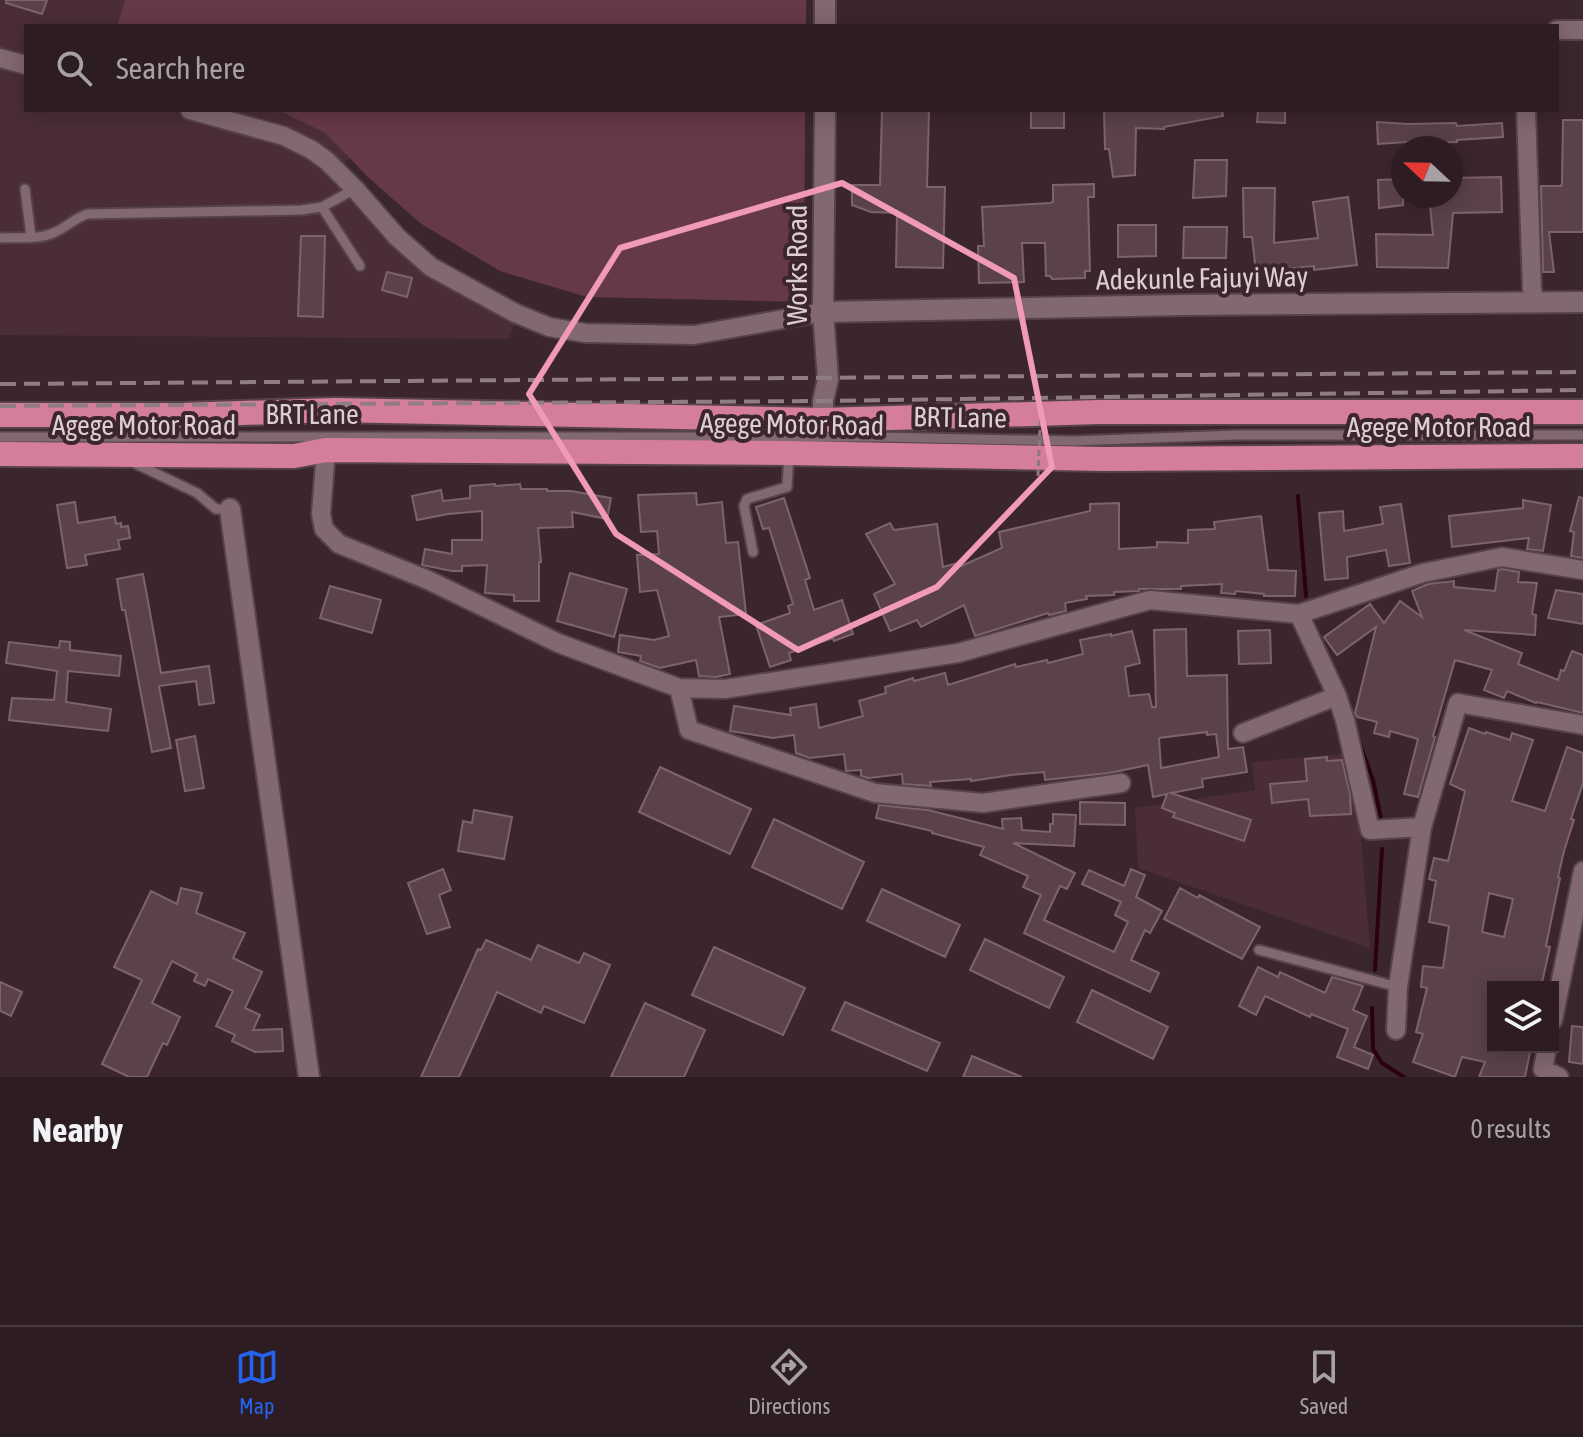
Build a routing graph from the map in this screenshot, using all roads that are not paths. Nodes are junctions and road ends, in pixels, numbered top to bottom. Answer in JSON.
{"nodes":[{"id":1,"x":825,"y":0,"type":"edge"},
{"id":2,"x":825,"y":24,"type":"edge"},
{"id":3,"x":1559,"y":30,"type":"edge"},
{"id":4,"x":1583,"y":30,"type":"edge"},
{"id":5,"x":0,"y":58,"type":"edge"},
{"id":6,"x":24,"y":64,"type":"edge"},
{"id":7,"x":197,"y":112,"type":"edge"},
{"id":8,"x":825,"y":112,"type":"edge"},
{"id":9,"x":1526,"y":112,"type":"edge"},
{"id":10,"x":25,"y":189,"type":"dead end"},
{"id":11,"x":355,"y":189,"type":"junction"},
{"id":12,"x":322,"y":207,"type":"junction"},
{"id":13,"x":31,"y":236,"type":"junction"},
{"id":14,"x":0,"y":238,"type":"edge"},
{"id":15,"x":360,"y":266,"type":"dead end"},
{"id":16,"x":1535,"y":302,"type":"junction"},
{"id":17,"x":1583,"y":302,"type":"edge"},
{"id":18,"x":823,"y":312,"type":"junction"},
{"id":19,"x":1583,"y":412,"type":"edge"},
{"id":20,"x":0,"y":415,"type":"edge"},
{"id":21,"x":823,"y":420,"type":"junction"},
{"id":22,"x":1583,"y":435,"type":"edge"},
{"id":23,"x":0,"y":437,"type":"edge"},
{"id":24,"x":326,"y":450,"type":"junction"},
{"id":25,"x":789,"y":453,"type":"junction"},
{"id":26,"x":0,"y":454,"type":"edge"},
{"id":27,"x":118,"y":455,"type":"junction"},
{"id":28,"x":1583,"y":456,"type":"edge"},
{"id":29,"x":230,"y":509,"type":"joint"},
{"id":30,"x":753,"y":552,"type":"dead end"},
{"id":31,"x":1583,"y":570,"type":"edge"},
{"id":32,"x":1299,"y":614,"type":"junction"},
{"id":33,"x":679,"y":688,"type":"junction"},
{"id":34,"x":1337,"y":696,"type":"junction"},
{"id":35,"x":1583,"y":725,"type":"edge"},
{"id":36,"x":1243,"y":733,"type":"dead end"},
{"id":37,"x":1121,"y":783,"type":"dead end"},
{"id":38,"x":1422,"y":827,"type":"junction"},
{"id":39,"x":1583,"y":871,"type":"edge"},
{"id":40,"x":1259,"y":950,"type":"dead end"},
{"id":41,"x":1398,"y":987,"type":"junction"},
{"id":42,"x":1559,"y":990,"type":"edge"},
{"id":43,"x":1396,"y":1030,"type":"dead end"},
{"id":44,"x":1546,"y":1053,"type":"edge"},
{"id":45,"x":309,"y":1077,"type":"edge"},
{"id":46,"x":1559,"y":1077,"type":"edge"}],
"edges":[{"from":1,"to":2,"type":"street"},
{"from":3,"to":4,"type":"street"},
{"from":5,"to":6,"type":"street"},
{"from":7,"to":11,"type":"street"},
{"from":8,"to":18,"type":"street","name":"Works Road"},
{"from":9,"to":16,"type":"street"},
{"from":10,"to":13,"type":"lane"},
{"from":11,"to":12,"type":"lane"},
{"from":11,"to":18,"type":"street"},
{"from":12,"to":13,"type":"lane"},
{"from":12,"to":15,"type":"lane"},
{"from":13,"to":14,"type":"lane"},
{"from":16,"to":17,"type":"street","name":"Adekunle Fajuyi Way"},
{"from":16,"to":18,"type":"street","name":"Adekunle Fajuyi Way"},
{"from":18,"to":21,"type":"street","name":"Works Road"},
{"from":19,"to":21,"type":"highway","name":"Agege Motor Road"},
{"from":20,"to":21,"type":"highway","name":"Agege Motor Road"},
{"from":22,"to":23,"type":"lane","name":"BRT Lane"},
{"from":24,"to":25,"type":"highway","name":"Agege Motor Road"},
{"from":24,"to":27,"type":"highway","name":"Agege Motor Road"},
{"from":24,"to":33,"type":"street"},
{"from":25,"to":28,"type":"highway","name":"Agege Motor Road"},
{"from":25,"to":30,"type":"lane"},
{"from":26,"to":27,"type":"highway","name":"Agege Motor Road"},
{"from":27,"to":29,"type":"lane"},
{"from":29,"to":45,"type":"street"},
{"from":31,"to":32,"type":"street"},
{"from":32,"to":33,"type":"street"},
{"from":32,"to":34,"type":"street"},
{"from":33,"to":37,"type":"street"},
{"from":34,"to":36,"type":"street"},
{"from":34,"to":38,"type":"street"},
{"from":35,"to":38,"type":"street"},
{"from":38,"to":41,"type":"street"},
{"from":39,"to":42,"type":"street"},
{"from":40,"to":41,"type":"lane"},
{"from":41,"to":43,"type":"street"},
{"from":44,"to":46,"type":"street"}]}
